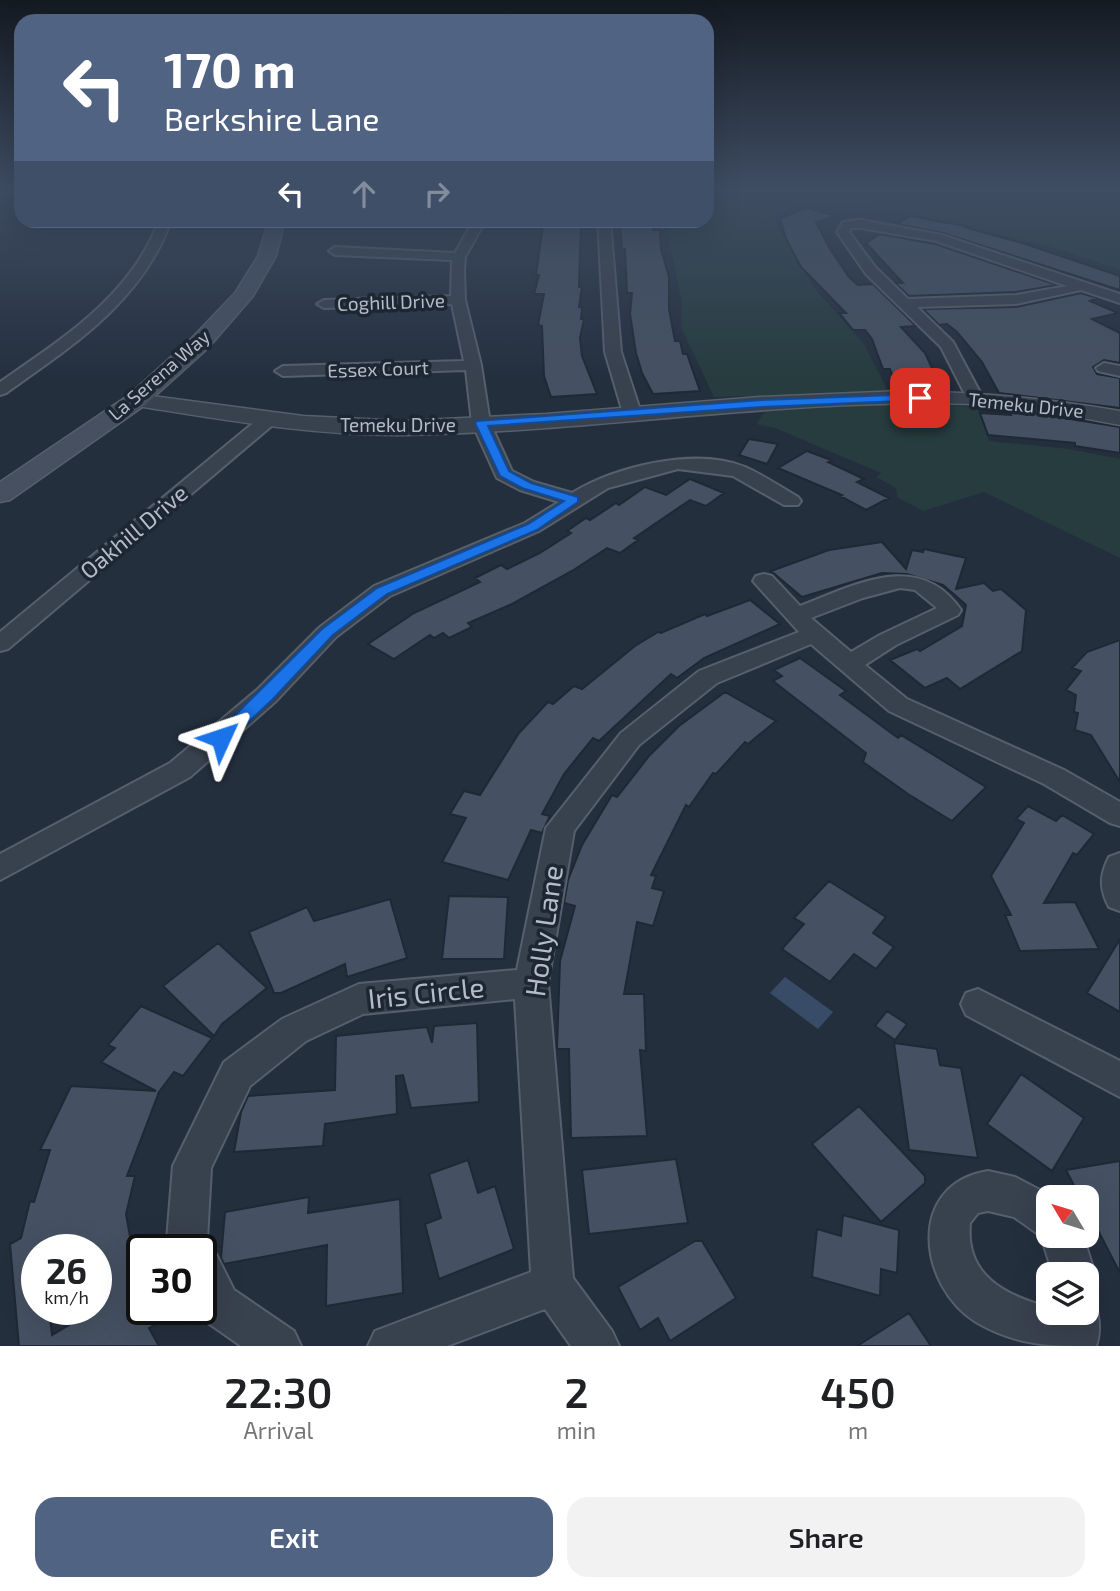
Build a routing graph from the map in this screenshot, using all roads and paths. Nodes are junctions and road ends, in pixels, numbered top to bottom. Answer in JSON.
{"nodes":[{"id":1,"x":150,"y":253,"type":"edge"},
{"id":2,"x":268,"y":253,"type":"edge"},
{"id":3,"x":372,"y":253,"type":"edge"},
{"id":4,"x":461,"y":253,"type":"edge"},
{"id":5,"x":606,"y":253,"type":"edge"},
{"id":6,"x":858,"y":253,"type":"edge"},
{"id":7,"x":982,"y":253,"type":"edge"},
{"id":8,"x":459,"y":257,"type":"junction"},
{"id":9,"x":1081,"y":286,"type":"junction"},
{"id":10,"x":1120,"y":299,"type":"edge"},
{"id":11,"x":458,"y":300,"type":"junction"},
{"id":12,"x":906,"y":303,"type":"junction"},
{"id":13,"x":324,"y":304,"type":"dead end"},
{"id":14,"x":473,"y":365,"type":"junction"},
{"id":15,"x":284,"y":371,"type":"dead end"},
{"id":16,"x":0,"y":390,"type":"edge"},
{"id":17,"x":975,"y":398,"type":"junction"},
{"id":18,"x":137,"y":400,"type":"junction"},
{"id":19,"x":632,"y":413,"type":"junction"},
{"id":20,"x":1120,"y":418,"type":"edge"},
{"id":21,"x":269,"y":419,"type":"junction"},
{"id":22,"x":481,"y":423,"type":"junction"},
{"id":23,"x":0,"y":494,"type":"edge"},
{"id":24,"x":574,"y":500,"type":"junction"},
{"id":25,"x":792,"y":500,"type":"dead end"},
{"id":26,"x":764,"y":581,"type":"dead end"},
{"id":27,"x":805,"y":624,"type":"junction"},
{"id":28,"x":0,"y":644,"type":"edge"},
{"id":29,"x":849,"y":664,"type":"junction"},
{"id":30,"x":1120,"y":815,"type":"edge"},
{"id":31,"x":1120,"y":865,"type":"edge"},
{"id":32,"x":0,"y":868,"type":"edge"},
{"id":33,"x":1120,"y":898,"type":"edge"},
{"id":34,"x":531,"y":982,"type":"junction"},
{"id":35,"x":978,"y":1004,"type":"dead end"},
{"id":36,"x":1120,"y":1080,"type":"edge"},
{"id":37,"x":1036,"y":1209,"type":"edge"},
{"id":38,"x":187,"y":1234,"type":"edge"},
{"id":39,"x":553,"y":1285,"type":"junction"},
{"id":40,"x":217,"y":1301,"type":"edge"},
{"id":41,"x":1081,"y":1332,"type":"edge"},
{"id":42,"x":279,"y":1346,"type":"edge"},
{"id":43,"x":390,"y":1346,"type":"edge"},
{"id":44,"x":597,"y":1346,"type":"edge"}],
"edges":[{"from":1,"to":16,"type":"street"},
{"from":2,"to":18,"type":"main road","name":"La Serena Way"},
{"from":3,"to":8,"type":"street"},
{"from":4,"to":8,"type":"street"},
{"from":5,"to":19,"type":"street"},
{"from":6,"to":12,"type":"street"},
{"from":7,"to":9,"type":"street"},
{"from":8,"to":11,"type":"street"},
{"from":9,"to":10,"type":"street"},
{"from":9,"to":12,"type":"street"},
{"from":11,"to":13,"type":"street","name":"Coghill Drive"},
{"from":11,"to":14,"type":"street"},
{"from":12,"to":17,"type":"street"},
{"from":14,"to":15,"type":"street","name":"Essex Court"},
{"from":14,"to":22,"type":"street"},
{"from":17,"to":19,"type":"street","name":"Temeku Drive"},
{"from":17,"to":20,"type":"street","name":"Temeku Drive"},
{"from":18,"to":21,"type":"street","name":"Temeku Drive"},
{"from":18,"to":23,"type":"main road","name":"La Serena Way"},
{"from":19,"to":22,"type":"street","name":"Temeku Drive"},
{"from":21,"to":22,"type":"street","name":"Temeku Drive"},
{"from":21,"to":28,"type":"street","name":"Oakhill Drive"},
{"from":22,"to":24,"type":"street"},
{"from":24,"to":25,"type":"street"},
{"from":24,"to":32,"type":"street"},
{"from":26,"to":27,"type":"street"},
{"from":27,"to":29,"type":"street"},
{"from":27,"to":29,"type":"street","name":"Holly Lane"},
{"from":27,"to":34,"type":"street","name":"Holly Lane"},
{"from":29,"to":30,"type":"street"},
{"from":31,"to":33,"type":"street"},
{"from":34,"to":38,"type":"street","name":"Iris Circle"},
{"from":34,"to":39,"type":"street","name":"Holly Lane"},
{"from":35,"to":36,"type":"street"},
{"from":37,"to":41,"type":"street"},
{"from":39,"to":43,"type":"street"},
{"from":39,"to":44,"type":"street"},
{"from":40,"to":42,"type":"street"}]}
